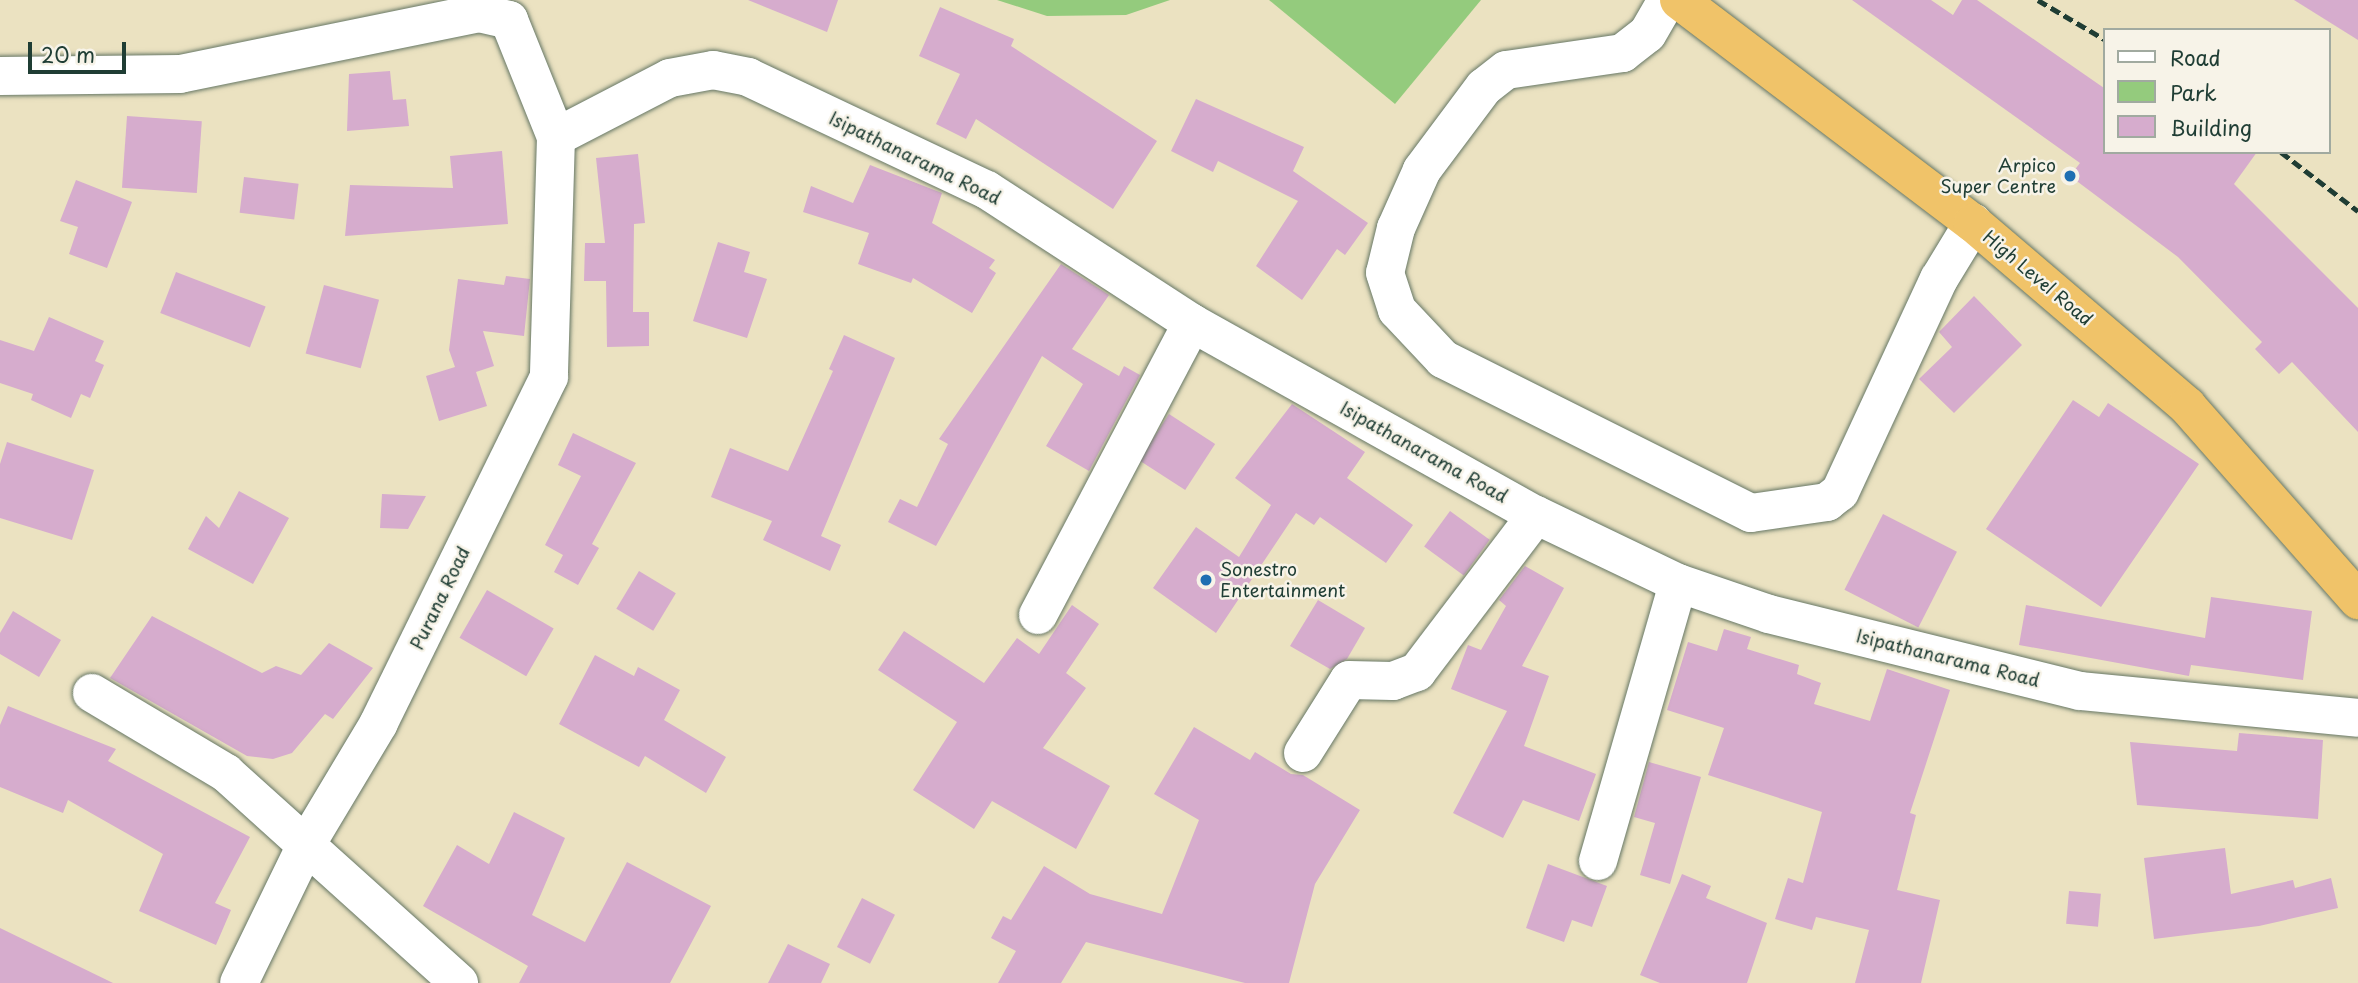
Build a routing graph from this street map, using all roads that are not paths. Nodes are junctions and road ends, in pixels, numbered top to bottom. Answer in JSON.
{"nodes":[{"id":1,"x":1667,"y":0,"type":"edge"},
{"id":2,"x":1679,"y":0,"type":"edge"},
{"id":3,"x":0,"y":76,"type":"edge"},
{"id":4,"x":556,"y":137,"type":"junction"},
{"id":5,"x":1973,"y":223,"type":"junction"},
{"id":6,"x":1192,"y":323,"type":"junction"},
{"id":7,"x":1536,"y":515,"type":"junction"},
{"id":8,"x":1678,"y":583,"type":"junction"},
{"id":9,"x":2358,"y":600,"type":"edge"},
{"id":10,"x":1038,"y":615,"type":"dead end"},
{"id":11,"x":92,"y":692,"type":"dead end"},
{"id":12,"x":2358,"y":718,"type":"edge"},
{"id":13,"x":1303,"y":753,"type":"dead end"},
{"id":14,"x":306,"y":845,"type":"junction"},
{"id":15,"x":1598,"y":861,"type":"dead end"},
{"id":16,"x":239,"y":983,"type":"edge"},
{"id":17,"x":459,"y":983,"type":"edge"}],
"edges":[{"from":1,"to":5,"type":"street"},
{"from":2,"to":5,"type":"highway","name":"High Level Road"},
{"from":3,"to":4,"type":"street"},
{"from":4,"to":6,"type":"street","name":"Isipathanarama Road"},
{"from":4,"to":14,"type":"street","name":"Purana Road"},
{"from":5,"to":9,"type":"highway","name":"High Level Road"},
{"from":6,"to":7,"type":"street","name":"Isipathanarama Road"},
{"from":6,"to":10,"type":"street"},
{"from":7,"to":8,"type":"street","name":"Isipathanarama Road"},
{"from":7,"to":13,"type":"street"},
{"from":8,"to":12,"type":"street","name":"Isipathanarama Road"},
{"from":8,"to":15,"type":"street"},
{"from":11,"to":14,"type":"street"},
{"from":14,"to":16,"type":"street","name":"Purana Road"},
{"from":14,"to":17,"type":"street"}]}
